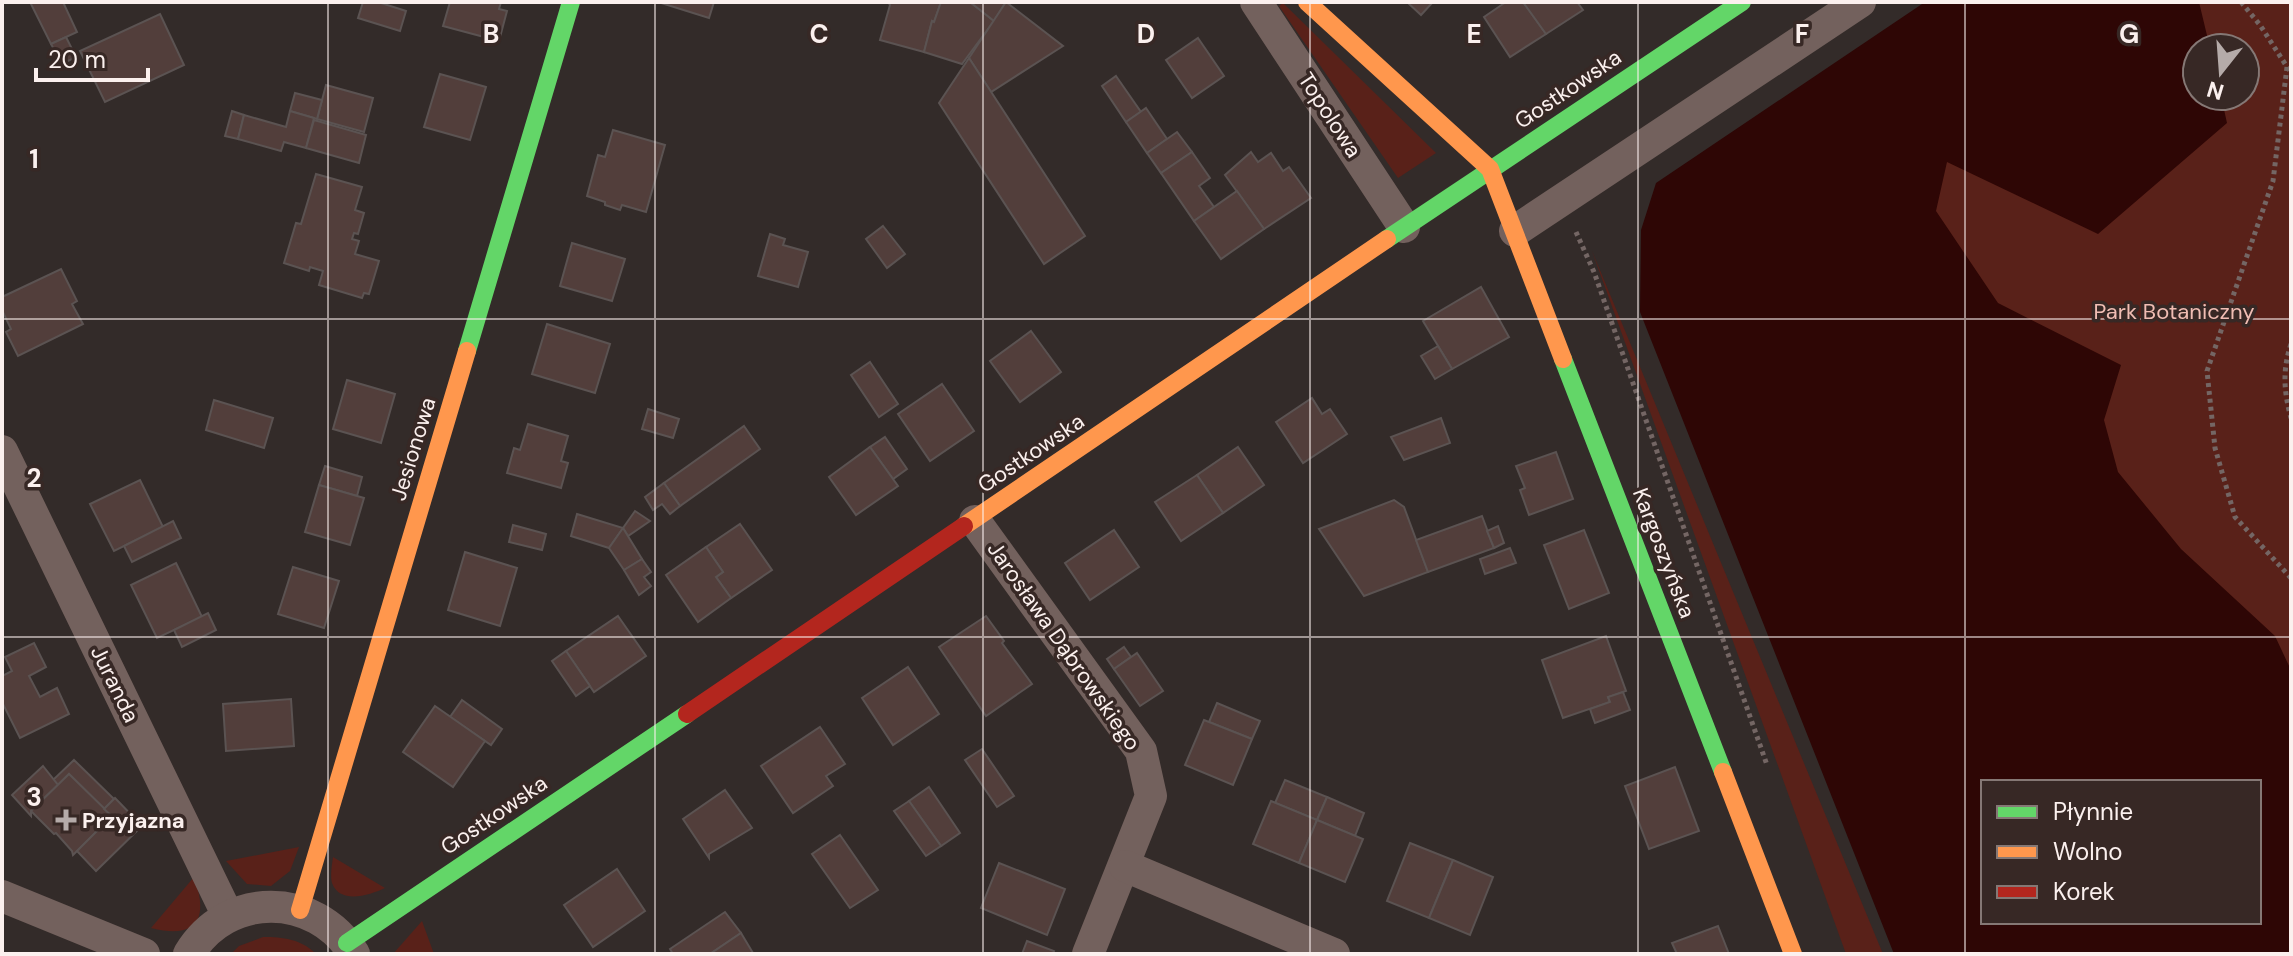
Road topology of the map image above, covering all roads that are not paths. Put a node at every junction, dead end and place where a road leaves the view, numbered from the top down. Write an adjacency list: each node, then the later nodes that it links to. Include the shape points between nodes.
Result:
1 (571, 2): 13 (street, Jesionowa)
2 (1256, 2): 7 (street, Topolowa)
3 (1307, 2): 6 (street)
4 (1742, 2): 6 (street, Gostkowska)
5 (1860, 2): 8 (street)
6 (1490, 169): 7 (street, Gostkowska); 8 (street, Kargoszyńska)
7 (1404, 227): 10 (street, Gostkowska)
8 (1515, 231): 20 (street, Kargoszyńska)
9 (2, 451): 14 (street, Juranda)
10 (975, 521): 11 (street, Jarosława Dąbrowskiego, via 1141,751 1151,796); 15 (street, Gostkowska)
11 (1125, 866): 18 (street, Jarosława Dąbrowskiego); 19 (street)
12 (2, 896): 16 (street)
13 (300, 910): 14 (street, via 263,906); 15 (street, via 333,928)
14 (228, 916): 17 (street, via 199,938)
15 (350, 948)
16 (144, 954)
17 (189, 954)
18 (1088, 954)
19 (1334, 954)
20 (1793, 954)

